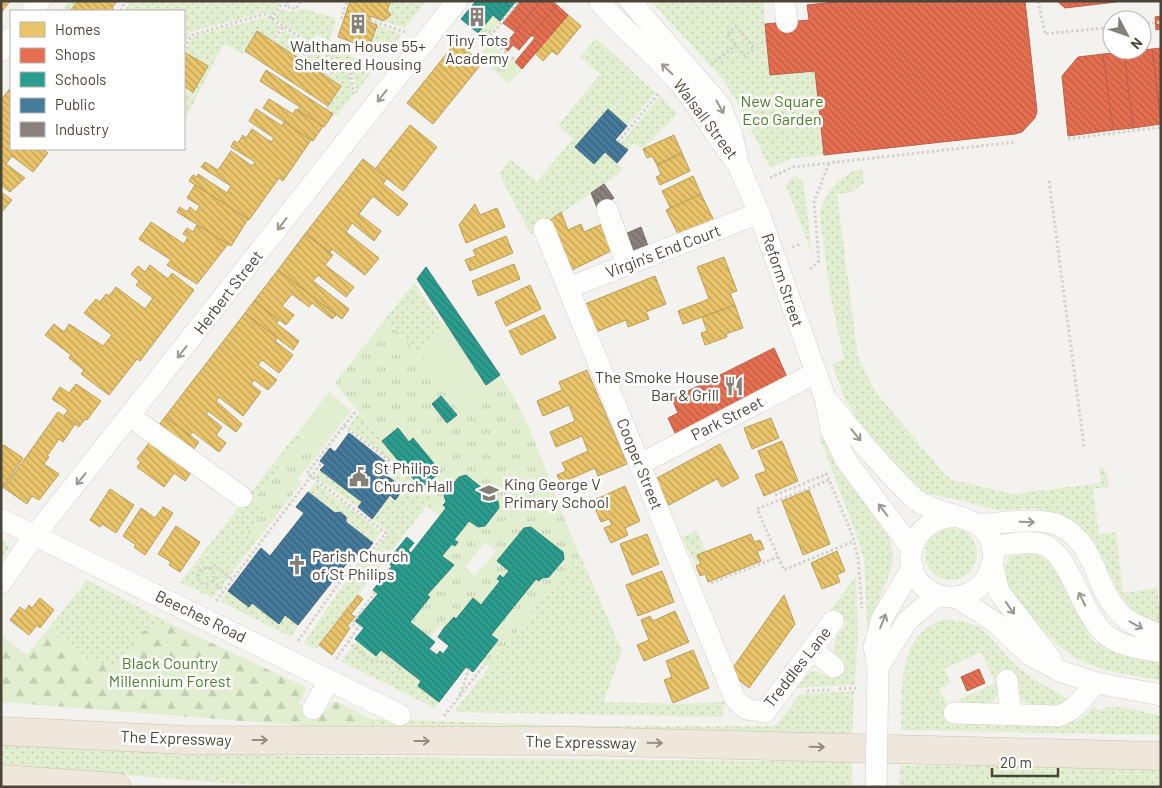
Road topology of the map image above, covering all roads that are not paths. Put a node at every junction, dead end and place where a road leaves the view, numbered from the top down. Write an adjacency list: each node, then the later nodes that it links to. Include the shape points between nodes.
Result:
1 (599, 1): 8 (street, Walsall Street, one-way to 1, via 674,76)
2 (630, 1): 8 (street, Walsall Street, one-way to 8, via 720,105 732,134)
3 (784, 1): 5 (street)
4 (451, 9): 16 (street, Herbert Street, one-way to 16)
5 (787, 22)
6 (10, 39): 7 (street)
7 (1, 51)
8 (738, 164): 10 (street, Reform Street)
9 (608, 210): 12 (street)
10 (759, 213): 12 (street, Virgin's End Court); 14 (street, Reform Street)
11 (544, 229): 13 (street, Cooper Street)
12 (627, 265): 13 (street, Virgin's End Court)
13 (568, 288): 17 (street, Cooper Street)
14 (815, 373): 15 (street, Reform Street); 17 (street, Park Street)
15 (825, 398): 19 (street, Reform Street, one-way to 19, via 873,457 917,501); 24 (street, Reform Street, one-way to 15, via 845,460 831,430)
16 (131, 417): 18 (street); 22 (street, Herbert Street, one-way to 22)
17 (640, 464): 38 (street, Cooper Street)
18 (242, 497)
19 (957, 516): 21 (street, Reform Street); 24 (street, via 944,516 923,527 916,537)
20 (1, 519): 22 (street, Beeches Road)
21 (978, 525): 23 (street, via 985,532); 28 (street, one-way to 28, via 1024,521 1057,524 1088,550 1107,597 1118,612 1135,626)
22 (35, 535): 25 (street, Herbert Street); 33 (street, Beeches Road)
23 (992, 555): 26 (street, via 987,578 978,589); 30 (street, one-way to 23, via 1130,646 1110,637 1095,623 1056,554 1043,544 1024,543); 34 (street, one-way to 34, via 999,592)
24 (912, 558): 26 (street, Reform Street, via 922,585); 32 (street, one-way to 24, via 874,647 882,618)
25 (1, 583)
26 (947, 596): 32 (street, via 907,621); 34 (street, Reform Street, via 996,622 1030,655)
27 (833, 621): 29 (street, Treddles Lane)
28 (1161, 635)
29 (812, 650): 31 (street); 38 (street, Treddles Lane, via 765,712 746,709)
30 (1161, 652)
31 (834, 667)
32 (878, 668): 49 (street, bridge)
33 (331, 671): 39 (street); 42 (street, Beeches Road)
34 (1060, 671): 36 (street, Reform Street)
35 (1007, 680): 41 (street)
36 (1096, 683): 37 (street, Reform Street); 41 (street, via 1073,711 1058,716)
37 (1161, 695)
38 (735, 699)
39 (313, 709)
40 (954, 713): 41 (street)
41 (1011, 714)
42 (400, 715)
43 (1, 718): 45 (highway)
44 (1, 731): 45 (highway, The Expressway)
45 (186, 740): 46 (highway, The Expressway, one-way to 46, via 574,741)
46 (1161, 756)
47 (1, 779): 48 (highway)
48 (117, 787)
49 (876, 787)

